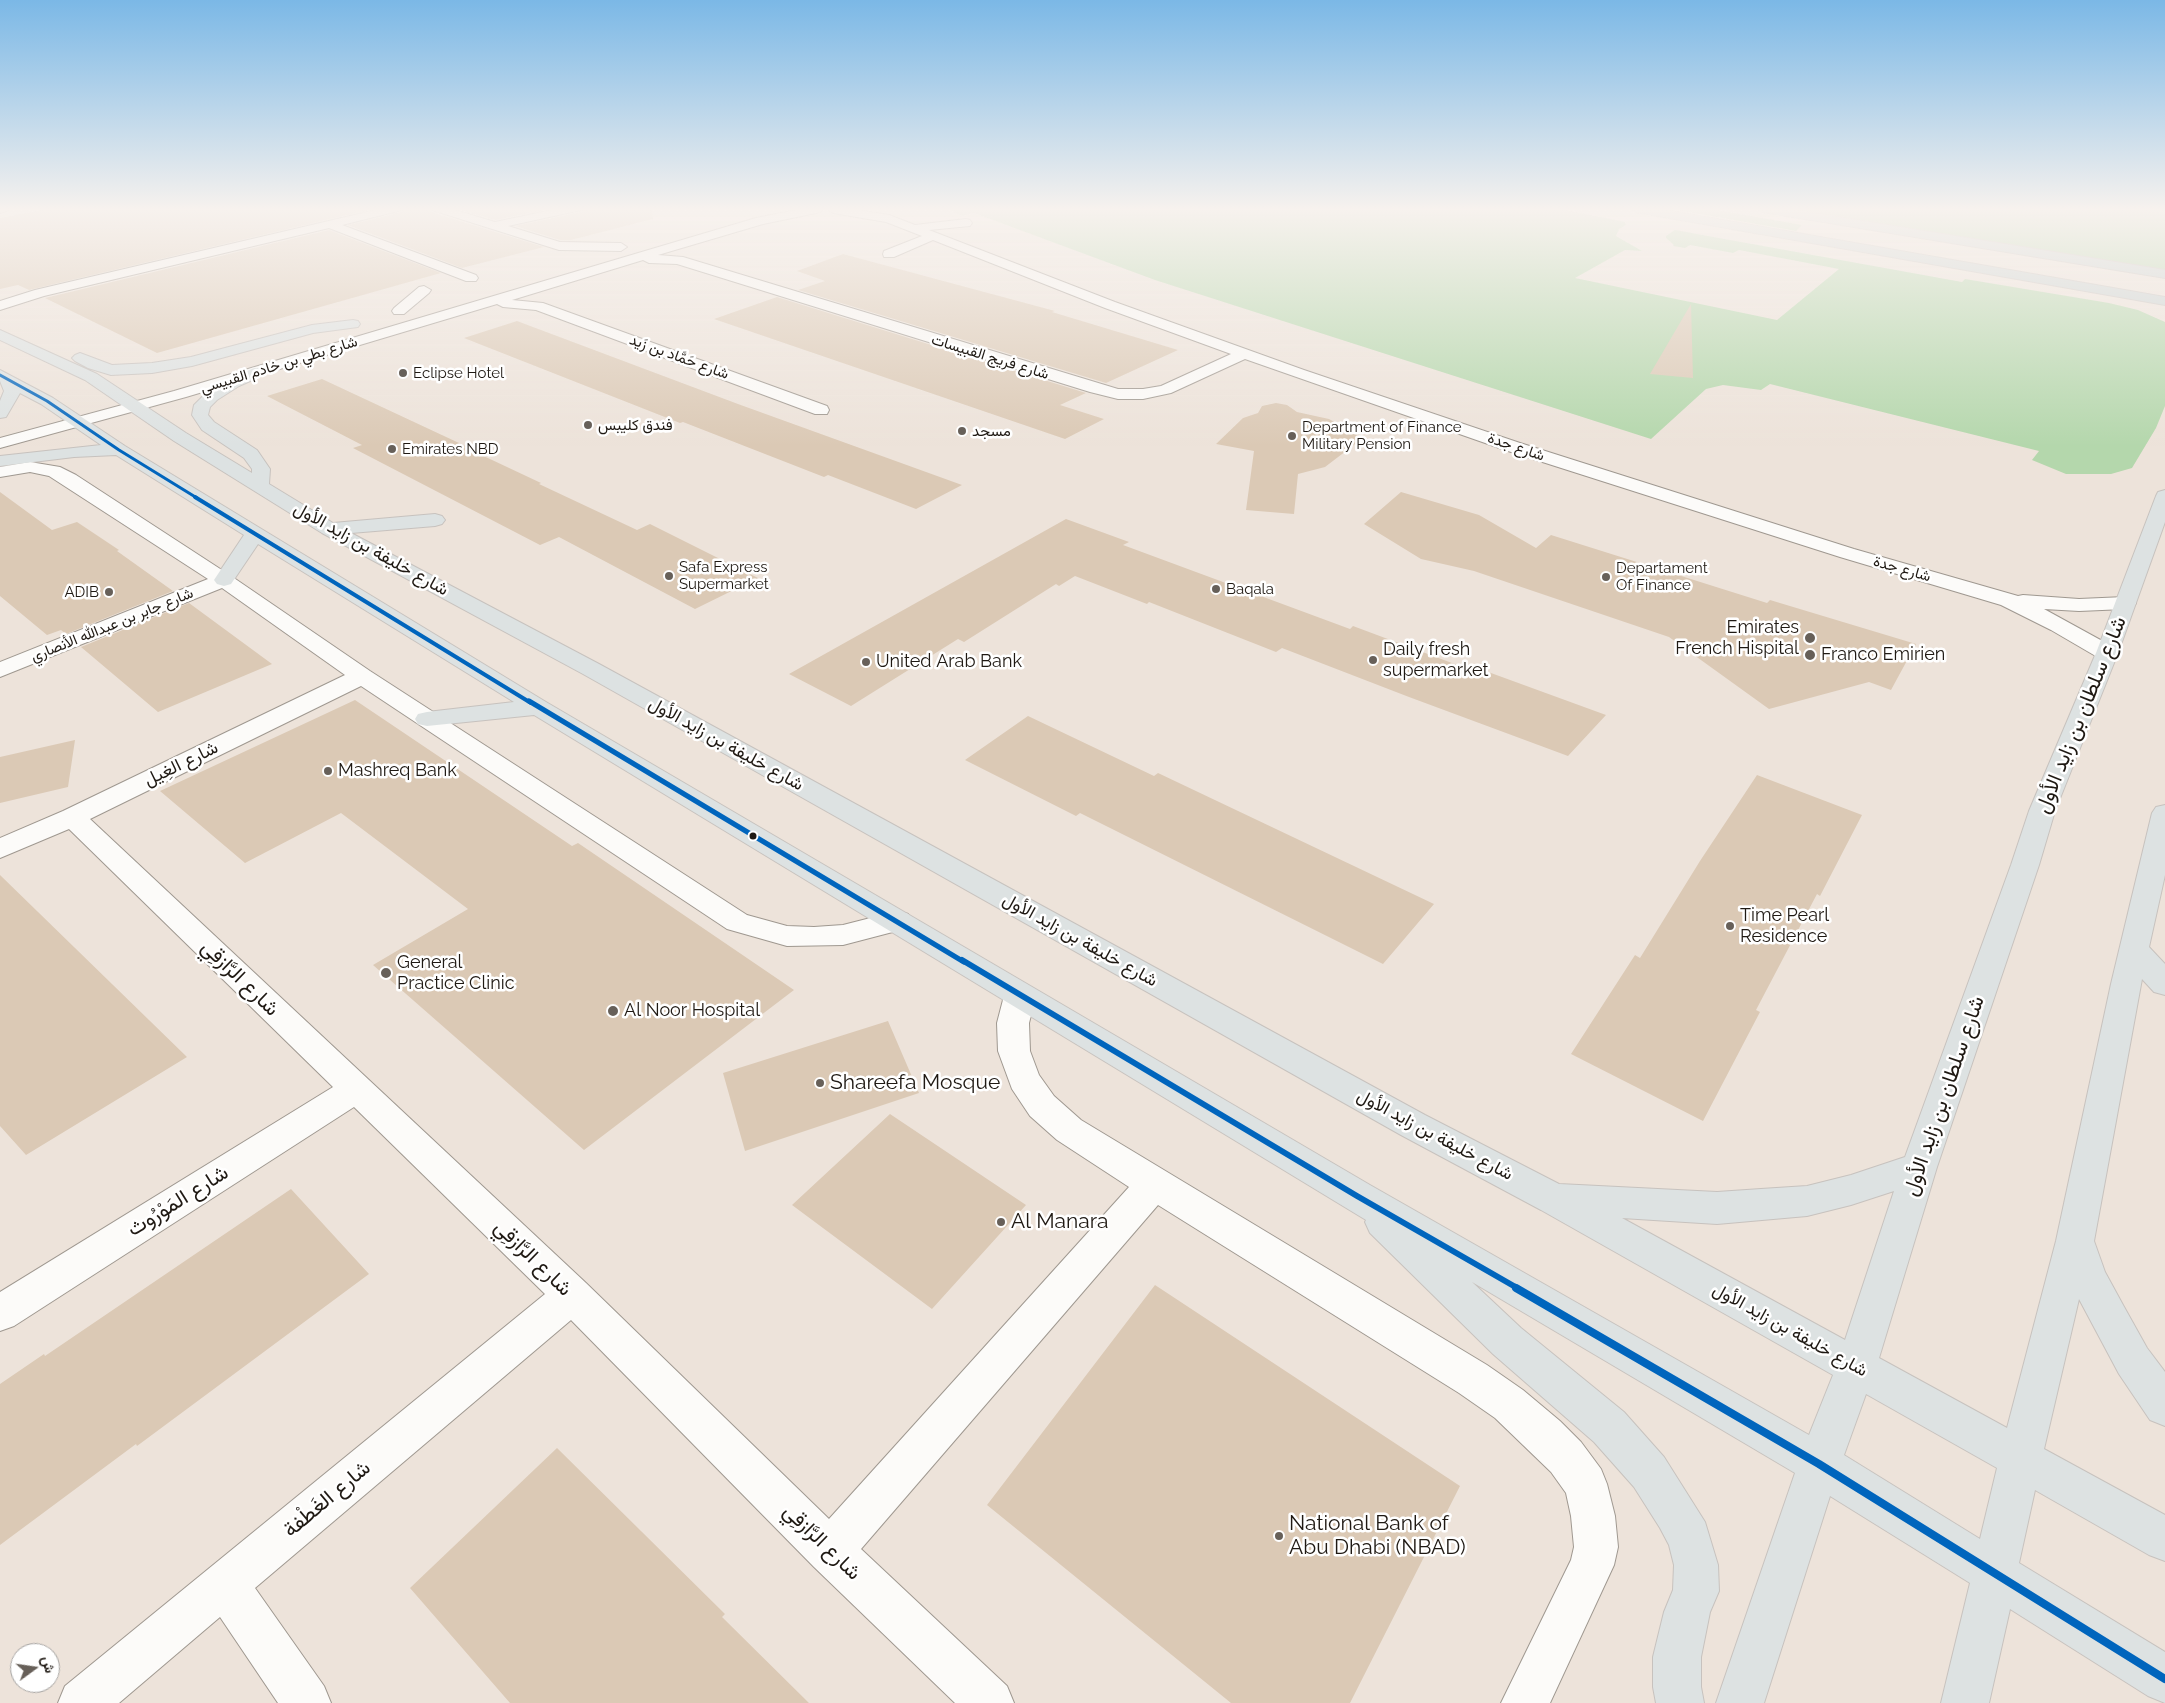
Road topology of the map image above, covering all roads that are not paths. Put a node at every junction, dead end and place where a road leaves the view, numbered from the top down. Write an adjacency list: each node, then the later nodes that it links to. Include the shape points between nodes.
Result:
1 (63, 287): 15 (street)
2 (468, 287): 10 (street)
3 (783, 287): 23 (street, شارع فريج القبيسات, via 1112,393 1143,394 1165,390)
4 (1065, 287): 23 (street, شارع جدة)
5 (2076, 287): 17 (highway)
6 (2086, 287): 13 (highway)
7 (2127, 287): 11 (highway)
8 (534, 288): 14 (street, شارع بطي بن خادم القبيسي); 16 (street, via 532,297)
9 (424, 290): 12 (street, via 394,312)
10 (462, 292)
11 (2165, 294)
12 (434, 300)
13 (2165, 302)
14 (484, 304): 16 (street, شارع حَمَّاد بن زَيد); 24 (street, شارع بطي بن خادم القبيسي)
15 (0, 306)
16 (538, 306): 28 (street, شارع حَمَّاد بن زَيد)
17 (2153, 313)
18 (0, 319): 20 (street)
19 (358, 323): 22 (main road, via 312,329 192,361 123,370 101,368 59,350); 26 (street, شارع بطي بن خادم القبيسي)
20 (0, 325)
21 (0, 334): 22 (main road, شارع خليفة بن زايد الأول)
22 (25, 345): 27 (main road, شارع خليفة بن زايد الأول, via 78,370)
23 (1243, 354): 41 (street, شارع جدة, via 1514,447 1847,553)
24 (260, 371): 27 (street, شارع بطي بن خادم القبيسي); 35 (main road, via 211,397 202,406 200,415 208,426 251,454 261,469)
25 (3, 377): 29 (main road); 30 (main road, via 12,391)
26 (160, 382)
27 (120, 397): 29 (street, شارع بطي بن خادم القبيسي); 35 (main road, شارع خليفة بن زايد الأول)
28 (820, 410)
29 (64, 413): 31 (street, شارع بطي بن خادم القبيسي); 32 (main road)
30 (3, 421)
31 (0, 443)
32 (119, 450): 33 (main road); 39 (main road)
33 (0, 461)
34 (0, 472): 40 (street, via 30,467 54,471)
35 (260, 486): 38 (main road, شارع خليفة بن زايد الأول)
36 (2165, 496): 42 (main road, شارع سلطان بن زايد الأول)
37 (435, 520): 38 (main road)
38 (329, 529): 59 (main road, شارع خليفة بن زايد الأول, via 591,669 1405,1120)
39 (255, 533): 40 (main road); 46 (main road)
40 (224, 580): 44 (street, شارع جابر بن عبدالله الأنصاري); 45 (street)
41 (2009, 600): 42 (street, شارع جدة, via 2080,605); 43 (street, شارع جدة)
42 (2125, 603): 43 (main road, شارع سلطان بن زايد الأول)
43 (2107, 653): 56 (main road, شارع سلطان بن زايد الأول, via 2042,811)
44 (0, 670)
45 (362, 676): 47 (street); 49 (street, شارع الغِيل)
46 (538, 707): 47 (main road); 51 (main road)
47 (427, 719): 51 (street, via 738,922 787,936 814,937 843,935)
48 (2165, 813): 52 (main road)
49 (72, 817): 50 (street, شارع الغِيل); 55 (street, شارع الرَّازقِي)
50 (0, 849)
51 (898, 921): 54 (main road)
52 (2134, 950): 53 (main road); 60 (main road)
53 (2165, 984)
54 (1020, 996): 57 (street, via 1013,1023 1014,1051 1024,1080 1042,1106 1069,1130); 58 (main road)
55 (356, 1089): 61 (street, شارع الرَّازقِي); 62 (street, شارع المَوْرُوث)
56 (1919, 1167): 59 (main road, via 1851,1190 1761,1205 1717,1208); 63 (main road, شارع سلطان بن زايد الأول)
57 (1154, 1184): 68 (street); 75 (street, via 1473,1379 1546,1436 1586,1484 1596,1547 1592,1565)
58 (1357, 1196): 66 (main road); 76 (main road, via 1507,1340 1609,1427 1649,1472 1689,1538 1696,1565 1696,1591 1687,1612 1677,1657)
59 (1554, 1199): 63 (main road, شارع خليفة بن زايد الأول)
60 (2074, 1241): 64 (main road, via 2088,1278 2109,1318 2133,1361); 65 (main road)
61 (572, 1295): 68 (street, شارع الرَّازقِي); 70 (street, شارع الغَطْفة)
62 (0, 1313)
63 (1856, 1367): 65 (main road, شارع خليفة بن زايد الأول); 66 (main road, شارع سلطان بن زايد الأول)
64 (2165, 1406)
65 (2021, 1458): 67 (main road, شارع خليفة بن زايد الأول); 69 (main road)
66 (1819, 1464): 69 (main road); 77 (main road, شارع سلطان بن زايد الأول)
67 (2165, 1539)
68 (830, 1551): 74 (street, شارع الرَّازقِي)
69 (1994, 1574): 71 (main road); 78 (main road)
70 (225, 1584): 72 (street, شارع الغَطْفة); 73 (street)
71 (2165, 1679)
72 (82, 1703)
73 (307, 1703)
74 (990, 1703)
75 (1525, 1703)
76 (1680, 1703)
77 (1740, 1703)
78 (1965, 1703)

